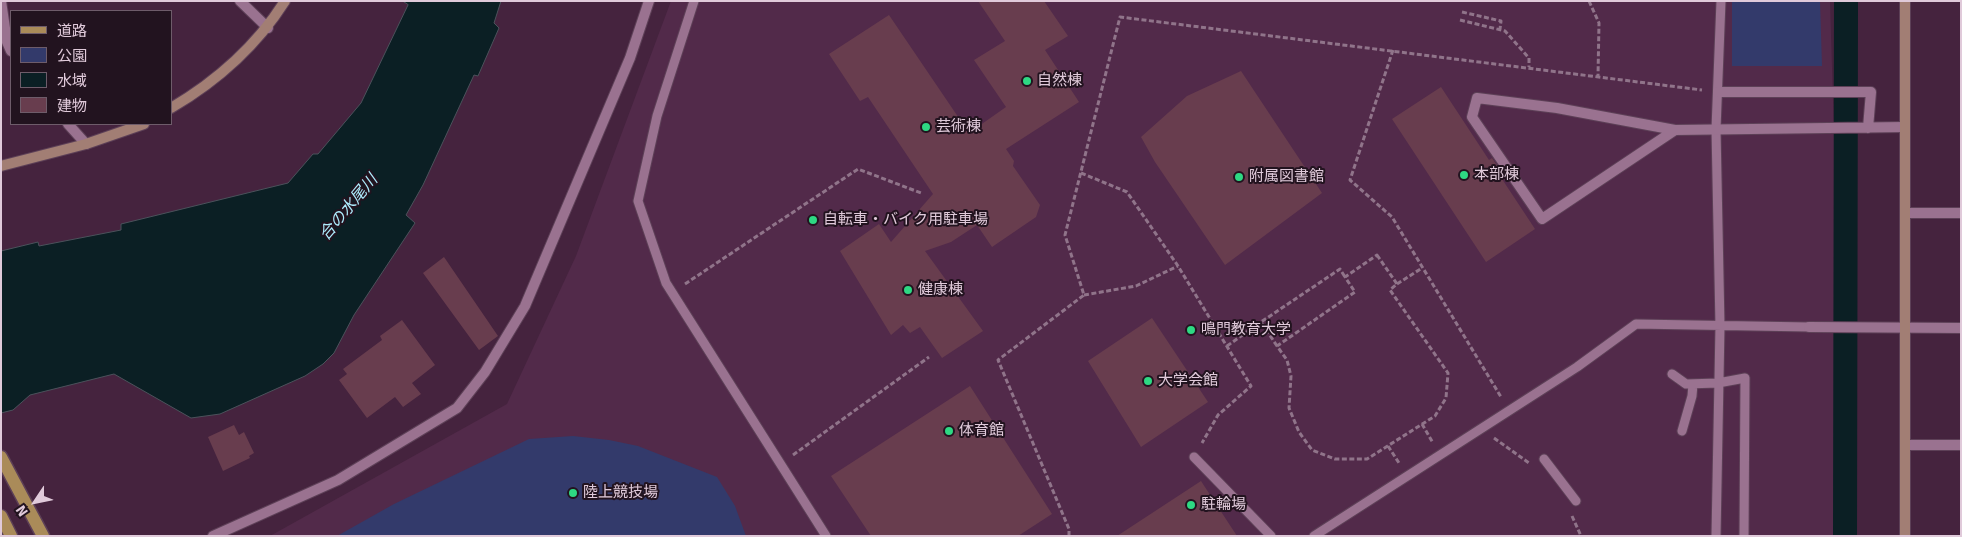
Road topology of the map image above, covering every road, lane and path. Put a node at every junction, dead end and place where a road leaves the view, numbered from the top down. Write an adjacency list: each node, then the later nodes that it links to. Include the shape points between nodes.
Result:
1 (1, 1): 13 (street)
2 (240, 1): 11 (street)
3 (285, 1): 11 (street)
4 (649, 1): 60 (street, via 630,58 525,306 486,372 457,408 338,480)
5 (694, 1): 35 (lane, via 657,116 638,201)
6 (1589, 1): 16 (path, via 1599,23)
7 (1721, 1): 17 (lane)
8 (1905, 1): 21 (street)
9 (1462, 12): 12 (path, via 1502,21)
10 (1460, 20): 12 (path)
11 (268, 28): 18 (street, via 233,63)
12 (1500, 30): 15 (path, via 1505,31 1529,58)
13 (10, 48)
14 (1393, 50): 15 (path); 27 (path, via 1120,17); 32 (path, via 1350,180 1392,217)
15 (1529, 67): 16 (path)
16 (1598, 76): 17 (path)
17 (1718, 92): 22 (street, via 1870,92); 23 (lane)
18 (172, 107)
19 (69, 125): 25 (street)
20 (141, 125): 25 (street)
21 (1905, 126): 22 (street); 30 (street)
22 (1866, 128): 23 (street)
23 (1716, 129): 24 (street); 38 (lane)
24 (1675, 130): 24 (street, via 1542,219 1472,117 1477,98 1556,108)
25 (86, 144): 26 (street)
26 (1, 166)
27 (1081, 173): 31 (path, via 1126,192); 36 (path, via 1065,234)
28 (921, 193): 35 (path, via 858,169)
29 (1961, 212): 30 (street)
30 (1905, 213): 40 (street)
31 (1178, 266): 36 (path, via 1136,286); 42 (path)
32 (1422, 268): 34 (path); 48 (path)
33 (1345, 277): 34 (path, via 1377,255); 37 (path, via 1340,269); 43 (path, via 1356,292)
34 (1397, 284): 43 (path, via 1390,290 1448,373 1446,398 1435,416 1367,459 1335,459 1312,450 1299,432 1289,408 1291,376 1287,360)
35 (672, 293): 55 (lane)
36 (1084, 295): 62 (path, via 998,360 1069,528)
37 (1261, 322): 42 (path); 43 (path)
38 (1720, 326): 39 (lane); 46 (lane); 48 (lane, via 1636,324)
39 (1809, 327): 40 (street)
40 (1904, 328): 41 (street); 50 (street)
41 (1961, 328)
42 (1227, 346): 53 (path, via 1251,386 1218,415)
43 (1278, 346)
44 (929, 357): 55 (path)
45 (1672, 374): 47 (lane, via 1686,384)
46 (1718, 383): 47 (lane); 65 (lane); 66 (lane, via 1745,378)
47 (1693, 384): 49 (lane)
48 (1509, 411): 64 (lane)
49 (1682, 431)
50 (1905, 445): 51 (street); 67 (street)
51 (1961, 445)
52 (1, 457): 59 (main road)
53 (1194, 457): 63 (lane)
54 (1544, 459): 56 (lane)
55 (780, 464): 61 (lane)
56 (1576, 501)
57 (1, 516): 58 (main road)
58 (11, 536)
59 (43, 536)
60 (213, 536)
61 (826, 536)
62 (1069, 536)
63 (1271, 536)
64 (1314, 536)
65 (1716, 536)
66 (1744, 536)
67 (1905, 536)

